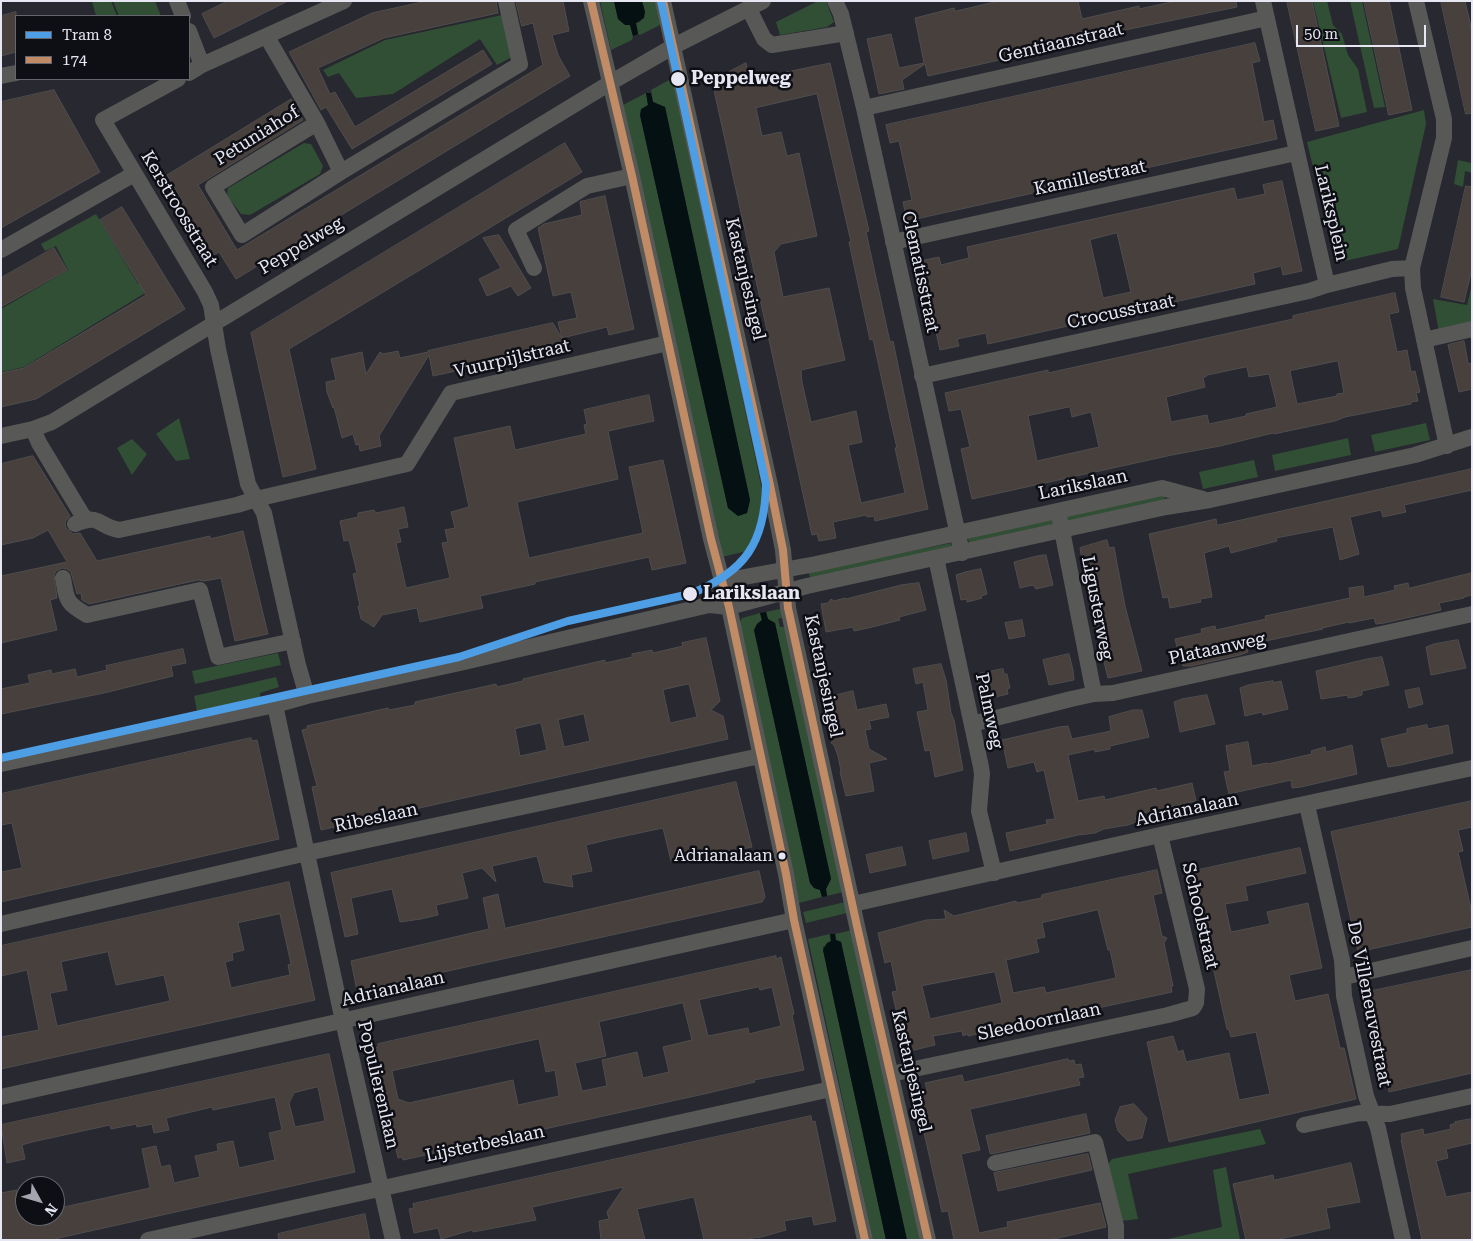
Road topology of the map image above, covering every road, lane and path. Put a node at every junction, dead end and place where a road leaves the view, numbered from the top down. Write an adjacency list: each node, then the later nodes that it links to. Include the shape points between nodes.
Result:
1 (177, 1): 10 (street)
2 (344, 1): 14 (street)
3 (506, 1): 24 (street, Petuniahof, via 520,64)
4 (591, 1): 20 (street)
5 (663, 1): 15 (street, Kastanjesingel)
6 (835, 1): 12 (street, Clematisstraat)
7 (1263, 1): 11 (street, Lariksplein)
8 (1416, 1): 30 (street, via 1445,128)
9 (756, 5): 12 (street, Peppelweg, via 764,39 772,45); 15 (street, Peppelweg)
10 (183, 15)
11 (1267, 18): 21 (street, Gentiaanstraat); 23 (street, Lariksplein)
12 (846, 33): 21 (street, Clematisstraat)
13 (190, 36): 16 (street)
14 (267, 37): 16 (street); 22 (street, Petuniahof)
15 (674, 46): 20 (street, Peppelweg); 48 (street, Kastanjesingel)
16 (196, 69)
17 (15, 73): 18 (street)
18 (1, 76)
19 (176, 80): 25 (street, Kerstroosstraat, via 103,120)
20 (610, 83): 26 (street); 32 (street, Peppelweg)
21 (864, 108): 27 (street, Clematisstraat)
22 (317, 122): 24 (street, Petuniahof); 24 (street, Petuniahof, via 213,187 242,235)
23 (1296, 154): 27 (street, Kamillestraat); 31 (street, Lariksplein)
24 (341, 172)
25 (134, 174): 28 (street); 32 (street, Kerstroosstraat, via 205,292)
26 (632, 176): 29 (street, via 586,186 516,230); 35 (street)
27 (893, 242): 36 (street, Clematisstraat)
28 (1, 250)
29 (534, 268)
30 (1412, 268): 31 (street, Lariksplein, via 1392,269); 34 (street)
31 (1327, 285): 36 (street, Crocusstraat)
32 (214, 322): 37 (street, Peppelweg, via 52,422); 41 (street, Kerstroosstraat, via 248,484)
33 (1472, 329): 34 (street)
34 (1424, 340): 40 (street)
35 (668, 343): 41 (street, Vuurpijlstraat, via 451,392 407,464); 51 (street)
36 (922, 376): 45 (street, Clematisstraat)
37 (33, 429): 38 (street, Peppelweg); 41 (street, Vuurpijlstraat, via 83,516 81,521 94,519 119,530)
38 (1, 436)
39 (1472, 438): 40 (street, Larikslaan)
40 (1447, 446): 42 (street, Larikslaan)
41 (256, 499): 53 (street, Kerstroosstraat, via 264,513)
42 (1210, 500): 43 (street, Larikslaan, via 1162,488); 44 (street, Larikslaan)
43 (1059, 511): 44 (street, Ligusterweg); 45 (street, Larikslaan)
44 (1061, 531): 46 (street, Larikslaan); 54 (street, Ligusterweg)
45 (957, 533): 46 (street, Clematisstraat); 48 (street, Larikslaan)
46 (962, 553): 47 (street, Larikslaan)
47 (936, 558): 50 (street, Larikslaan); 57 (street, Palmweg)
48 (786, 569): 50 (street, Kastanjesingel); 51 (street, Larikslaan, via 739,578)
49 (63, 578): 53 (street, via 66,597 72,606 87,615 200,590 218,657)
50 (787, 592): 51 (street, Larikslaan); 65 (street, Kastanjesingel)
51 (727, 599): 55 (street, Larikslaan); 58 (street)
52 (1472, 614): 54 (street, Plataanweg, via 1113,693)
53 (293, 641): 55 (street, Kerstroosstraat)
54 (1094, 694): 57 (street, Plataanweg)
55 (306, 696): 56 (street, Larikslaan)
56 (275, 705): 59 (street, Larikslaan); 63 (street, Populierenlaan)
57 (972, 724): 64 (street, Palmweg, via 982,774 979,811)
58 (760, 756): 63 (street, Ribeslaan); 66 (street)
59 (1, 764)
60 (1472, 768): 61 (street, Adrianalaan)
61 (1307, 805): 62 (street, Adrianalaan); 69 (street, De Villeneuvestraat)
62 (1160, 835): 64 (street, Adrianalaan); 70 (street, Schoolstraat, via 1197,990)
63 (307, 853): 67 (street, Ribeslaan); 71 (street, Populierenlaan)
64 (994, 873): 65 (street, Adrianalaan)
65 (853, 904): 72 (street, Kastanjesingel)
66 (794, 920): 71 (street, Adrianalaan); 73 (street)
67 (1, 924)
68 (1472, 948): 69 (street)
69 (1344, 977): 76 (street, De Villeneuvestraat, via 1344,996 1366,1096)
70 (1194, 1006): 72 (street, Sleedoornlaan, via 1187,1011)
71 (343, 1021): 74 (street, Adrianalaan); 79 (street, Populierenlaan)
72 (891, 1074): 83 (street, Kastanjesingel)
73 (831, 1089): 79 (street, Lijsterbeslaan); 80 (street)
74 (1, 1096)
75 (1472, 1096): 76 (street, via 1390,1114)
76 (1373, 1114): 77 (street, via 1360,1113); 85 (street, De Villeneuvestraat)
77 (1304, 1125)
78 (995, 1162): 84 (street, via 1095,1142 1116,1226)
79 (381, 1188): 81 (street, Lijsterbeslaan); 82 (street, Populierenlaan)
80 (860, 1239)
81 (148, 1240)
82 (393, 1240)
83 (928, 1240)
84 (1116, 1240)
85 (1403, 1240)

